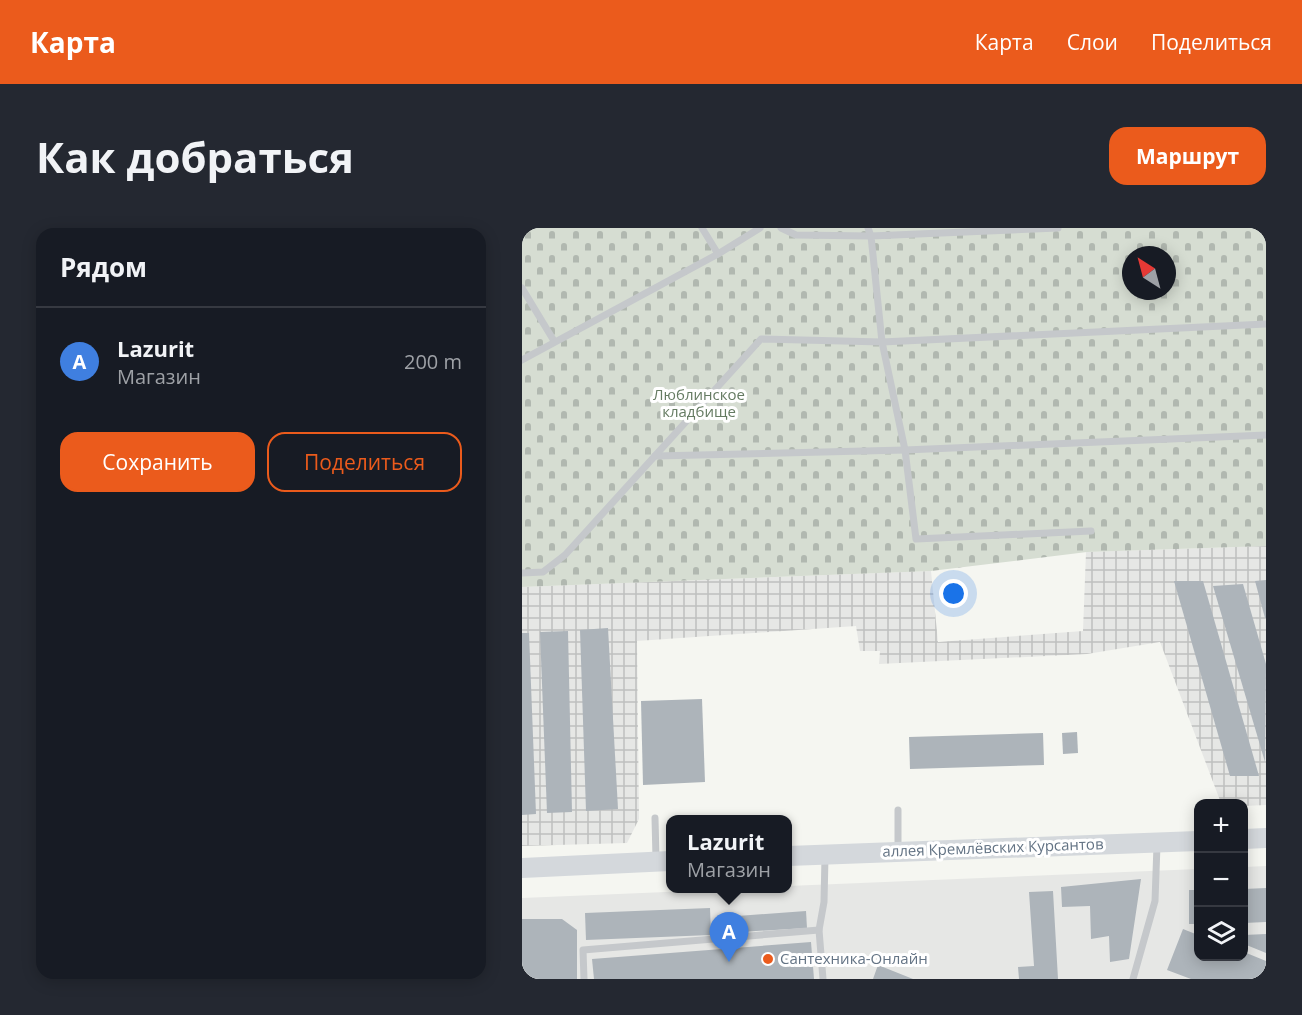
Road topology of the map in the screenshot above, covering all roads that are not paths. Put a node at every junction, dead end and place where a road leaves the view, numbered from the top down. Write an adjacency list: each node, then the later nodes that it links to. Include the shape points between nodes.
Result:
1 (702, 228): 7 (lane)
2 (760, 228): 7 (lane)
3 (782, 228): 6 (lane, via 796,235)
4 (868, 228): 6 (lane)
5 (1058, 228): 6 (lane)
6 (871, 236): 11 (lane)
7 (718, 254): 10 (lane)
8 (522, 288): 10 (lane)
9 (1266, 324): 11 (lane)
10 (554, 341): 12 (lane)
11 (882, 342): 14 (lane); 15 (lane, via 761,339)
12 (522, 360)
13 (1266, 435): 14 (lane)
14 (905, 450): 15 (lane); 16 (lane, via 916,539)
15 (655, 456): 17 (lane, via 565,555 543,572)
16 (1091, 531)
17 (522, 573)
18 (898, 810): 24 (lane)
19 (655, 818): 27 (lane)
20 (1266, 838): 21 (main road)
21 (1248, 839)
22 (1194, 841): 23 (main road, аллея Кремлёвских Курсантов)
23 (1156, 842): 24 (main road, аллея Кремлёвских Курсантов); 32 (lane, via 1155,901)
24 (898, 852): 25 (main road, аллея Кремлёвских Курсантов)
25 (825, 854): 26 (main road, аллея Кремлёвских Курсантов); 29 (lane)
26 (792, 856)
27 (663, 862): 28 (main road)
28 (522, 868)
29 (819, 930): 30 (lane, via 583,950); 31 (lane)
30 (584, 979)
31 (823, 979)
32 (1132, 979)

